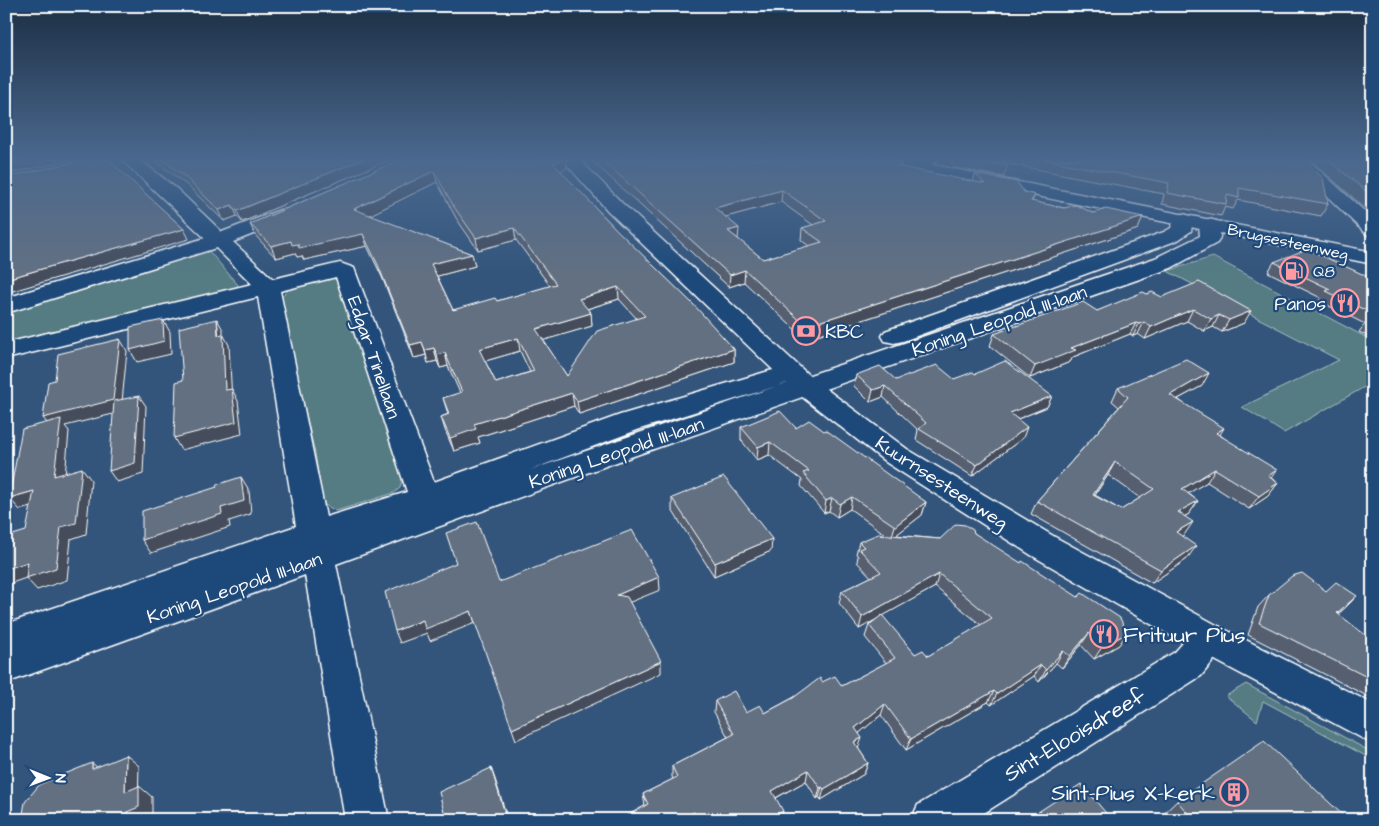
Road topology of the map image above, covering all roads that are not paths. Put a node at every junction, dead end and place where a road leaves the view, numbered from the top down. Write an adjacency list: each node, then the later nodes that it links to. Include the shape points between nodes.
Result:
1 (175, 198): 9 (street)
2 (606, 198): 14 (street, Kuurnsesteenweg)
3 (1082, 198): 6 (street, Brugsesteenweg)
4 (1338, 198): 8 (street)
5 (304, 206): 9 (street)
6 (1183, 220): 7 (street, Brugsesteenweg); 14 (street, Koning Leopold III-laan, via 1181,231 1171,236)
7 (1209, 224): 10 (street, Brugsesteenweg); 14 (street, Koning Leopold III-laan, via 1210,239 1163,263)
8 (1373, 230)
9 (218, 241): 11 (street); 12 (street)
10 (1373, 258)
11 (268, 287): 13 (street); 15 (street, Edgar Tinellaan, via 328,271 346,273); 16 (street)
12 (6, 306)
13 (6, 351)
14 (798, 379): 15 (street, Koning Leopold III-laan); 18 (street, Kuurnsesteenweg, via 905,461 1043,546)
15 (428, 508): 16 (street, Koning Leopold III-laan)
16 (316, 545): 17 (street, Koning Leopold III-laan); 19 (street, Koning Leopold III-laan); 21 (street)
17 (6, 640)
18 (1208, 640): 20 (street, Kuurnsesteenweg); 22 (street, Sint-Elooisdreef, via 1188,664)
19 (6, 666)
20 (1373, 725)
21 (367, 820)
22 (932, 820)

